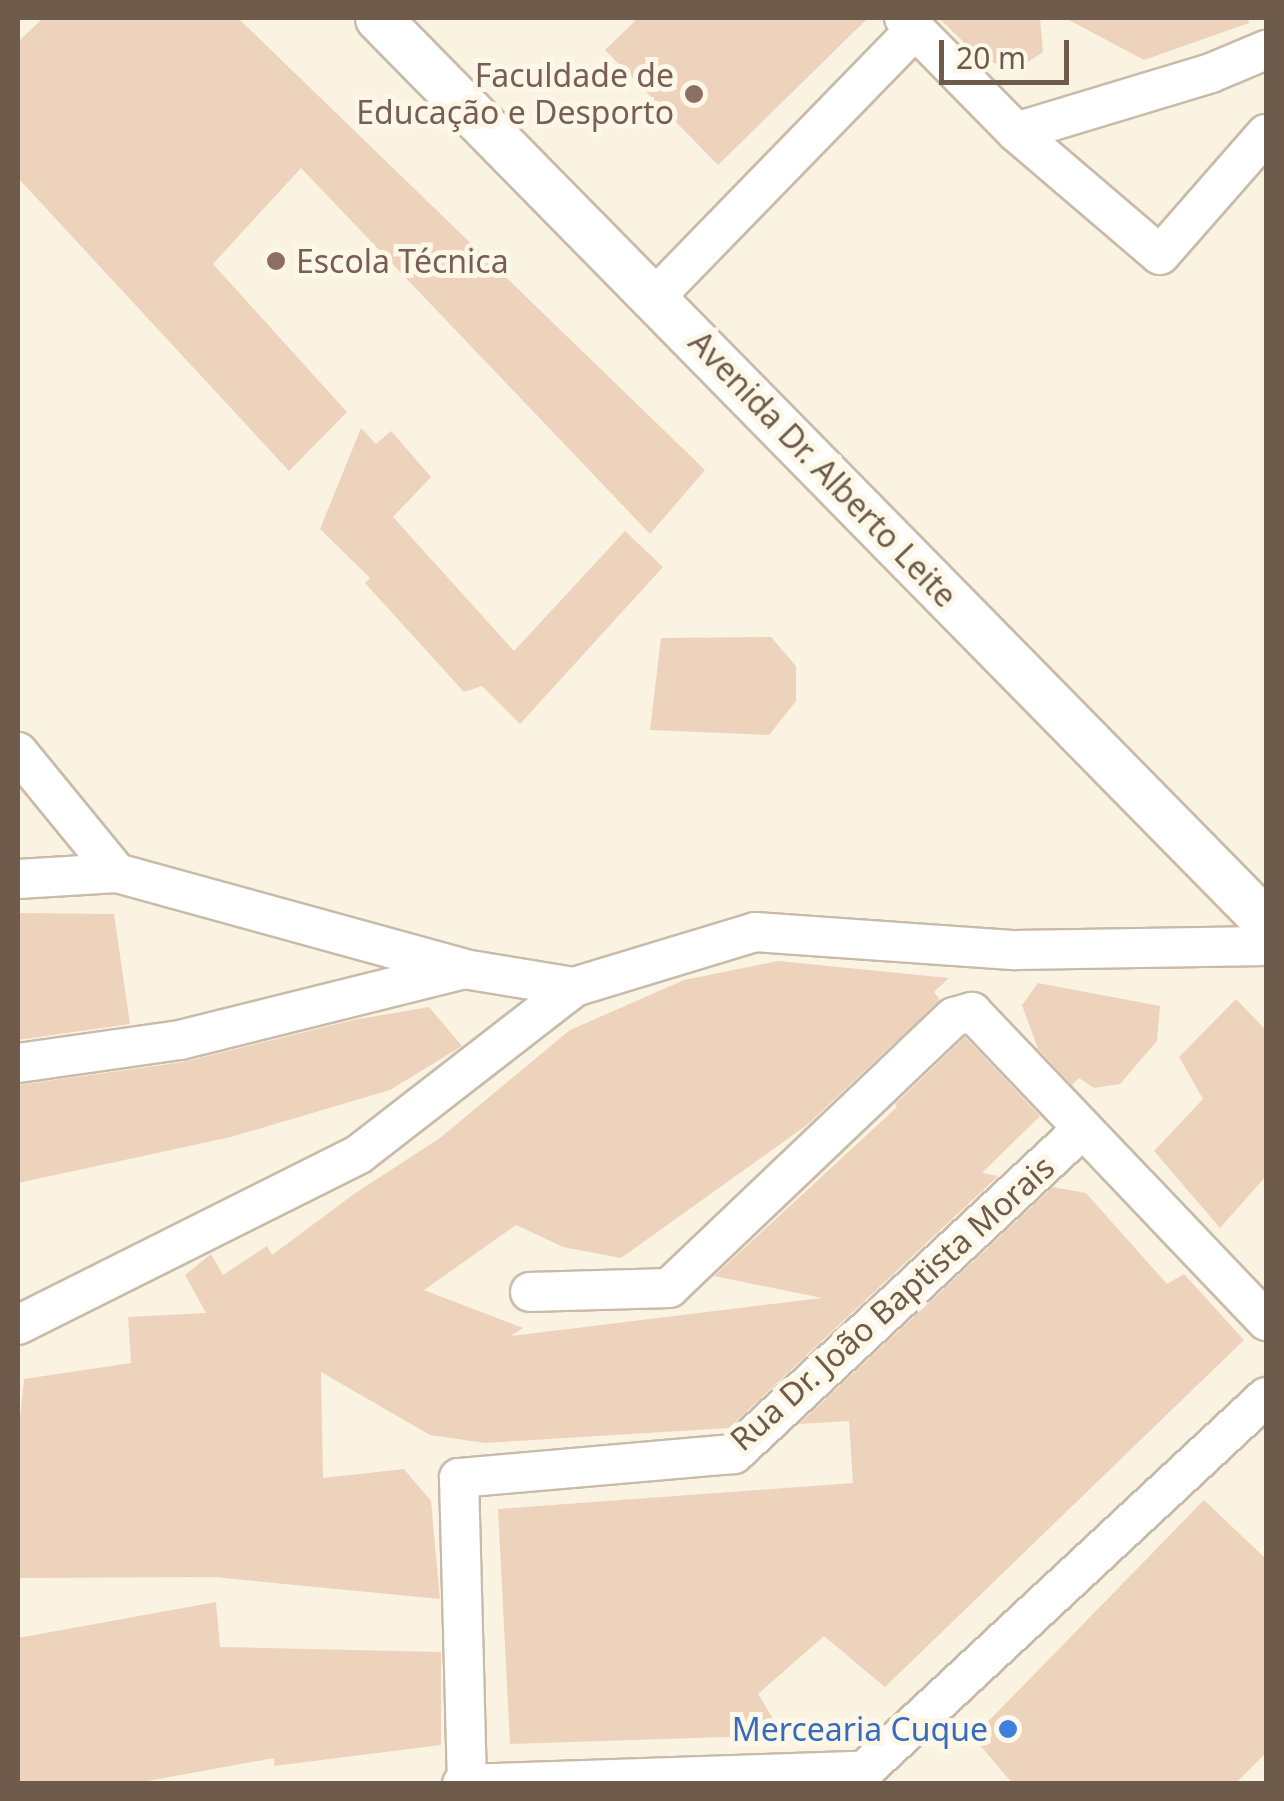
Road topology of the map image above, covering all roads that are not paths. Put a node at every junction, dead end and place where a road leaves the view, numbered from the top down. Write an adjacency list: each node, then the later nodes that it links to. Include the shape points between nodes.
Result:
1 (378, 18): 6 (street, Avenida Dr. Alberto Leite)
2 (910, 24): 4 (street); 6 (street)
3 (1266, 50): 4 (street)
4 (1016, 132): 5 (street, via 1160,254)
5 (1266, 134)
6 (656, 296): 10 (street, Avenida Dr. Alberto Leite)
7 (18, 752): 8 (street)
8 (116, 872): 9 (street); 12 (street)
9 (18, 879)
10 (1266, 922)
11 (1266, 946): 13 (street, via 1015,950 755,932)
12 (464, 969): 13 (street); 14 (street, via 180,1040)
13 (574, 987): 18 (street, via 359,1154)
14 (18, 1063)
15 (1082, 1129): 16 (street, via 972,1012 954,1017 670,1288); 17 (street); 22 (street, Rua Dr. João Baptista Morais, via 734,1454 460,1478)
16 (530, 1292)
17 (1266, 1321)
18 (18, 1324)
19 (1266, 1396): 20 (street)
20 (869, 1778): 21 (street)
21 (647, 1780): 22 (street)
22 (464, 1783)

